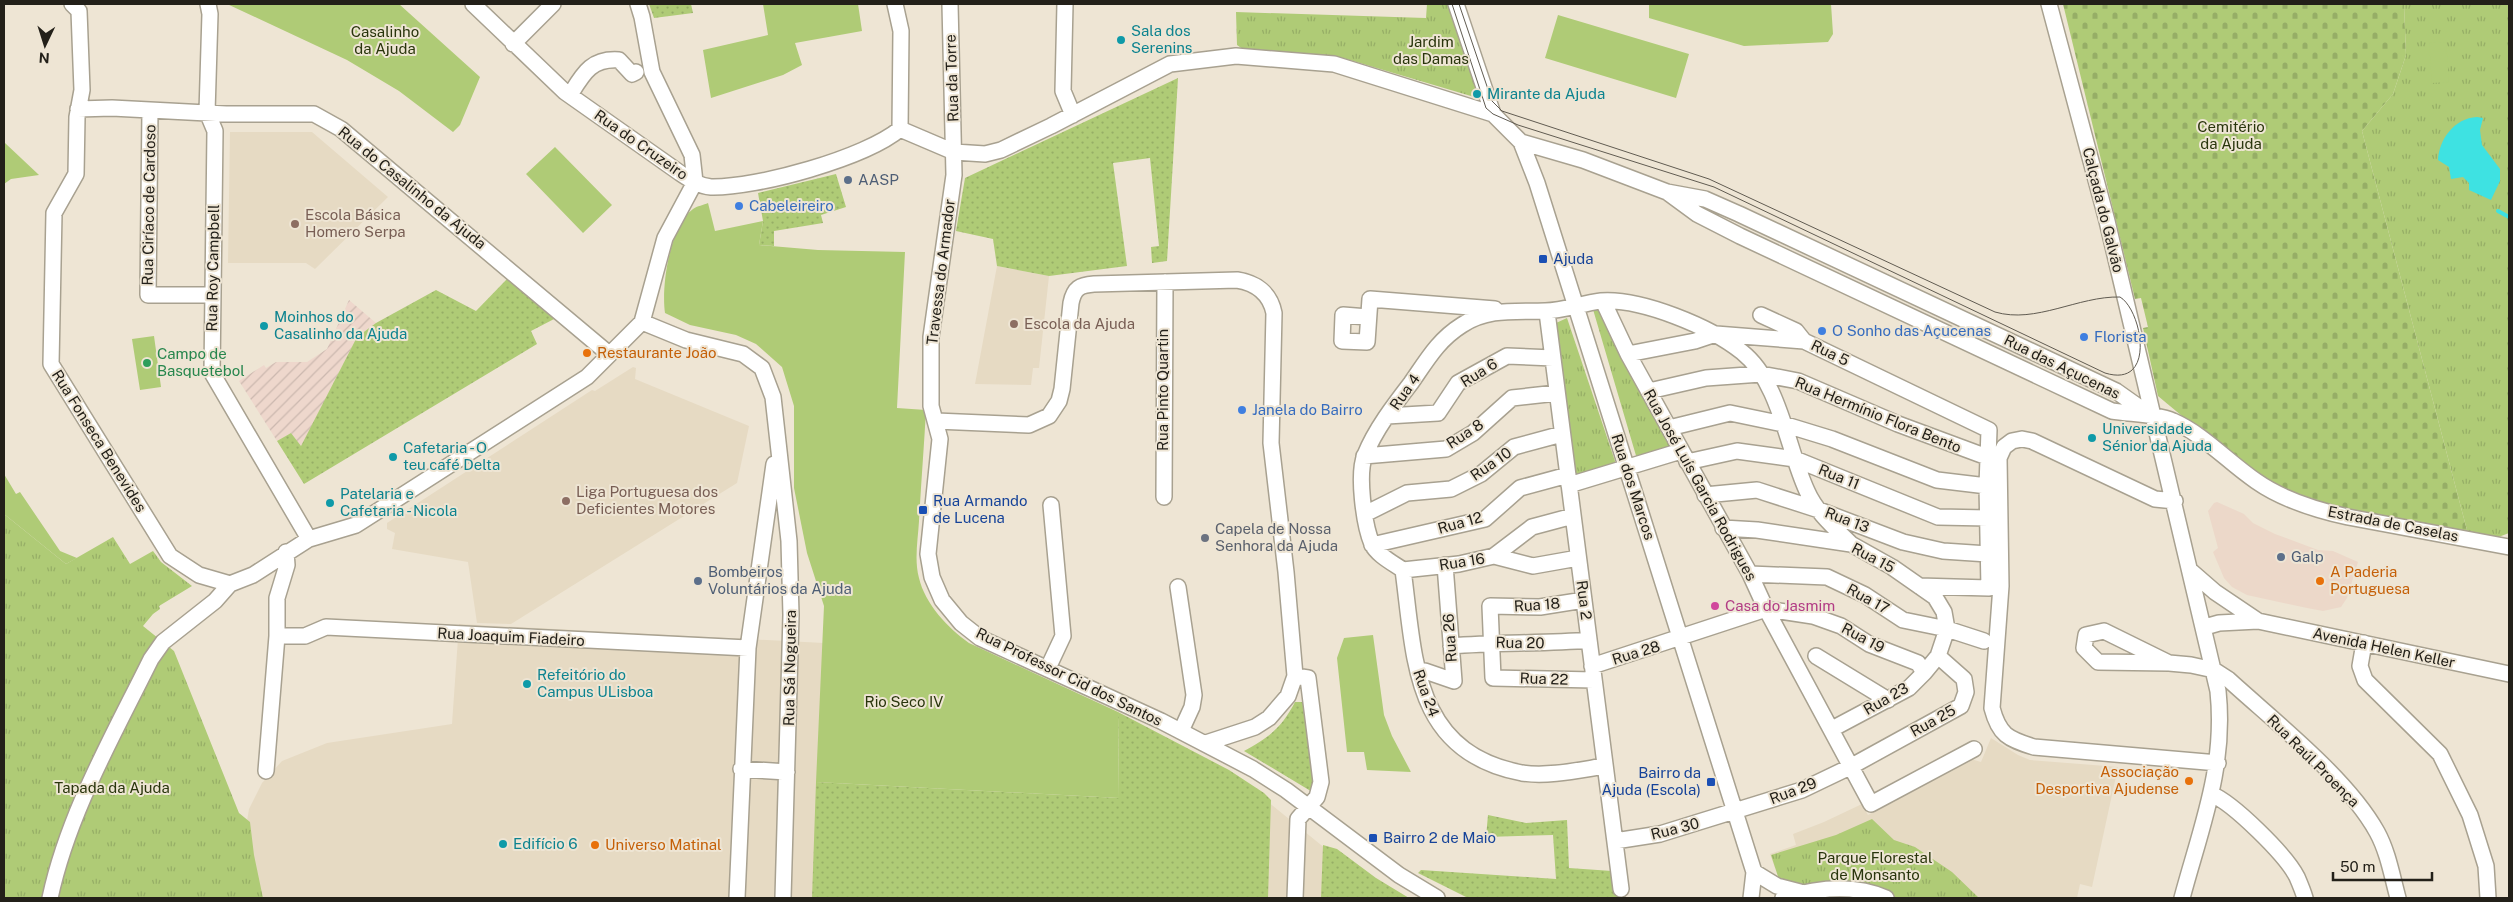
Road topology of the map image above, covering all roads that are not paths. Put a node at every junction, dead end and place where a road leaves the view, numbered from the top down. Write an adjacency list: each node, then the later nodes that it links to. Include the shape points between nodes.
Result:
1 (72, 4): 14 (street, via 79,11 82,90)
2 (208, 4): 16 (street, Rua Roy Campbell)
3 (473, 4): 11 (street, Rua do Cruzeiro)
4 (553, 4): 11 (street)
5 (638, 4): 22 (street, via 652,72 692,155)
6 (895, 4): 19 (street, via 901,31)
7 (950, 4): 21 (street, Rua da Torre)
8 (1065, 4): 18 (street, via 1063,91)
9 (1456, 4): 17 (street)
10 (2049, 4): 41 (street, Calçada do Galvão, via 2107,221)
11 (513, 44): 13 (street, Rua do Cruzeiro)
12 (636, 72): 13 (street, via 632,74 619,60 605,59 592,65)
13 (570, 95): 22 (street, Rua do Cruzeiro)
14 (78, 109): 15 (street, Rua do Casalinho da Ajuda); 77 (street, Rua Fonseca Benevides, via 76,174 54,213 51,364 170,556 199,574)
15 (150, 110): 16 (street, Rua do Casalinho da Ajuda); 24 (street, Rua Ciríaco de Cardoso, via 148,295)
16 (207, 112): 24 (street, Rua Roy Campbell, via 215,131); 34 (street, Rua do Casalinho da Ajuda, via 314,114 341,129)
17 (1493, 114): 18 (street, via 1334,64 1236,56 1170,64); 20 (street, Rua dos Marcos)
18 (1073, 115): 21 (street, via 994,152 977,155)
19 (900, 129): 21 (street); 22 (street, Rua do Cruzeiro, via 888,139 815,168 758,183 709,187)
20 (1521, 142): 26 (street, Rua dos Marcos, via 1538,183); 41 (street, Rua das Açucenas, via 1584,160 1667,192 1697,214 1740,236 2112,411)
21 (954, 152): 42 (street, Travessa do Armador, via 954,175 931,337 931,406)
22 (695, 182): 31 (street, via 665,238)
23 (1165, 282): 42 (street, via 1094,284 1075,290 1059,401 1043,420 1028,425); 55 (street, Rua Pinto Quartin); 102 (street, via 1251,282 1268,297 1272,306 1271,443)
24 (213, 295): 64 (street, Rua Roy Campbell, via 212,373)
25 (1603, 301): 26 (street, Rua 4); 32 (street, Rua 4, via 1642,306); 35 (street, Rua José Luís Garcia Rodrigues)
26 (1576, 306): 28 (street, Rua 4); 51 (street, Rua dos Marcos)
27 (1506, 310): 28 (street, Rua 4); 30 (street, via 1370,299); 40 (street, Rua 4, via 1464,324 1442,339)
28 (1547, 312): 36 (street, Rua 2)
29 (1761, 315): 33 (street, via 1796,331)
30 (1368, 317)
31 (642, 322): 34 (street); 46 (street, Rua Sá Nogueira, via 686,340 743,354 762,368 773,396)
32 (1716, 334): 33 (street, Rua 5); 35 (street, Rua 5); 37 (street, via 1743,352)
33 (1804, 341): 49 (street, Rua 5, via 1989,430)
34 (609, 354): 64 (street, via 587,377 356,525)
35 (1628, 354): 38 (street, Rua José Luís Garcia Rodrigues)
36 (1553, 358): 39 (street, Rua 2); 40 (street, Rua 6, via 1507,356 1458,383 1438,413)
37 (1761, 374): 38 (street, Rua Hermínio Flora Bento, via 1706,378); 43 (street); 49 (street, Rua Hermínio Flora Bento, via 1798,381 1898,424)
38 (1648, 391): 44 (street, Rua José Luís Garcia Rodrigues)
39 (1557, 393): 45 (street, Rua 2); 47 (street, Rua 8, via 1512,398 1474,432 1446,449)
40 (1387, 416): 47 (street, Rua 4)
41 (2153, 417): 56 (street, Calçada do Galvão); 67 (street, Estrada de Caselas, via 2170,419 2185,426 2257,482 2278,494 2326,512)
42 (936, 421): 96 (street, Rua Professor Cid dos Santos, via 940,446 928,544 929,569 935,587 951,612 980,638)
43 (1783, 424): 44 (street, via 1730,413); 50 (street); 53 (street, via 1832,439 1937,480)
44 (1669, 428): 48 (street, Rua José Luís Garcia Rodrigues)
45 (1562, 434): 52 (street, Rua 2); 59 (street, Rua 10, via 1514,448 1481,474 1451,489 1407,494)
46 (777, 446): 63 (street, Rua Sá Nogueira); 69 (street, Rua Sá Nogueira)
47 (1364, 456): 59 (street, Rua 4, via 1361,479)
48 (1684, 456): 50 (street, Rua 11, via 1737,451); 51 (street, Rua 11); 54 (street, Rua José Luís Garcia Rodrigues)
49 (1987, 457): 53 (street)
50 (1795, 459): 58 (street, via 1807,493); 61 (street, Rua 11, via 1938,517)
51 (1627, 467): 52 (street, Rua 12); 86 (street, Rua dos Marcos)
52 (1568, 480): 60 (street, Rua 2); 66 (street, Rua 12, via 1520,488 1485,518)
53 (1987, 486): 61 (street)
54 (1705, 494): 58 (street, Rua 13, via 1757,490); 62 (street, Rua José Luís Garcia Rodrigues)
55 (1164, 497)
56 (2175, 500): 75 (street, Calçada do Galvão); 108 (street, via 2155,499 2032,441 2012,441 2004,447 1998,482 2001,586 1992,708 1997,726 2011,740 2034,747)
57 (1051, 505): 96 (street, via 1063,626 1060,645)
58 (1819, 510): 65 (street); 70 (street, Rua 13, via 1903,542 1944,551)
59 (1365, 514): 66 (street, Rua 4)
60 (1573, 516): 71 (street, via 1532,527); 72 (street, Rua 2)
61 (1988, 518): 70 (street)
62 (1723, 528): 65 (street, Rua 15); 76 (street, Rua José Luís Garcia Rodrigues)
63 (764, 537): 69 (street, via 782,540); 92 (street, Rua Sá Nogueira)
64 (309, 539): 68 (street)
65 (1851, 544): 78 (street, Rua 15)
66 (1372, 545): 74 (street)
67 (2509, 546)
68 (286, 552): 77 (street, via 253,575); 85 (street, via 287,565 277,598)
69 (790, 552): 113 (street, Rua Sá Nogueira)
70 (1988, 554): 78 (street, via 1989,588)
71 (1494, 556): 72 (street, Rua 16, via 1533,566); 73 (street, Rua 16)
72 (1578, 558): 80 (street, Rua 2)
73 (1445, 565): 74 (street, Rua 16); 91 (street, Rua 26)
74 (1403, 570): 109 (street, Rua 24, via 1416,670 1423,693 1436,722 1460,746 1487,762 1523,773)
75 (2192, 572): 82 (street, Avenida Helen Keller); 83 (street, Calçada do Galvão)
76 (1750, 574): 81 (street, Rua José Luís Garcia Rodrigues); 84 (street, Rua 17, via 1827,577 1865,595 1903,620)
77 (230, 584): 121 (street, via 216,601 163,642 147,667 62,851)
78 (1919, 586): 84 (street, via 1935,597 1944,612)
79 (1178, 587): 105 (street, via 1194,694)
80 (1584, 600): 87 (street, Rua 2); 89 (street, Rua 18, via 1540,607 1490,606)
81 (1766, 609): 86 (street, Rua 28); 99 (street, Rua 19, via 1813,616 1841,626 1869,644 1918,664); 104 (street, Rua José Luís Garcia Rodrigues)
82 (2258, 621): 83 (street, Avenida Helen Keller); 90 (street, Avenida Helen Keller)
83 (2205, 627): 97 (street, Calçada do Galvão)
84 (1947, 629): 88 (street, Rua 17); 94 (street, Rua 23)
85 (277, 636): 92 (street, Rua Joaquim Fiadeiro, via 305,636 326,627); 112 (street)
86 (1680, 639): 100 (street, Rua 28); 116 (street, Rua dos Marcos)
87 (1589, 640): 89 (street, Rua 20, via 1546,644); 100 (street, Rua 2)
88 (1984, 641)
89 (1491, 642): 91 (street, Rua 20); 100 (street, Rua 22, via 1493,678)
90 (2364, 643): 101 (street, Avenida Helen Keller); 132 (street, via 2360,666 2365,680 2440,754 2470,815 2486,866)
91 (1451, 646): 98 (street, Rua 26, via 1454,681)
92 (748, 648): 111 (street, Rua Sá Nogueira)
93 (1816, 656): 103 (street)
94 (1938, 656): 99 (street, Rua 23); 110 (street, Rua 25, via 1964,679 1966,692 1961,706)
95 (2169, 663): 95 (street, via 2098,662 2084,648 2086,635 2104,631); 97 (street)
96 (1048, 668): 105 (street, Rua Professor Cid dos Santos)
97 (2214, 670): 108 (street, Calçada do Galvão, via 2220,712); 131 (street, Rua Raúl Proença, via 2311,755 2354,800 2378,833)
98 (1425, 671)
99 (1924, 673): 103 (street, Rua 23, via 1909,688)
100 (1593, 674): 109 (street, Rua 2)
101 (2509, 674)
102 (1295, 676): 106 (street, via 1288,696 1269,718 1255,728); 115 (street, via 1308,678 1319,754 1321,787)
103 (1888, 700): 104 (street, Rua 23)
104 (1832, 729): 110 (street, Rua José Luís Garcia Rodrigues)
105 (1181, 731): 106 (street, Rua Professor Cid dos Santos)
106 (1206, 743): 115 (street, Rua Professor Cid dos Santos, via 1253,769)
107 (1974, 749): 110 (street, Rua José Luís Garcia Rodrigues, via 1872,804)
108 (2218, 764): 114 (street, Calçada do Galvão)
109 (1605, 766): 117 (street, Rua 2)
110 (1850, 767): 116 (street, Rua 29, via 1802,790)
111 (741, 769): 113 (street); 122 (street, Rua Sá Nogueira)
112 (266, 771)
113 (787, 772): 123 (street, Rua Sá Nogueira)
114 (2211, 794): 129 (street, Calçada do Galvão); 130 (street, via 2224,801 2265,838 2296,875)
115 (1309, 808): 124 (street, via 1298,819); 125 (street, Rua Professor Cid dos Santos, via 1399,875)
116 (1734, 812): 117 (street, Rua 30, via 1660,834); 118 (street, Rua dos Marcos)
117 (1615, 841): 119 (street, Rua 2)
118 (1754, 872): 120 (street, via 1777,886); 126 (street, Rua dos Marcos)
119 (1621, 889)
120 (1804, 892): 127 (street); 128 (street, via 1844,888)
121 (50, 898)
122 (737, 898)
123 (783, 898)
124 (1295, 898)
125 (1437, 898)
126 (1751, 898)
127 (1783, 898)
128 (1886, 898)
129 (2182, 898)
130 (2306, 898)
131 (2398, 898)
132 (2488, 898)

